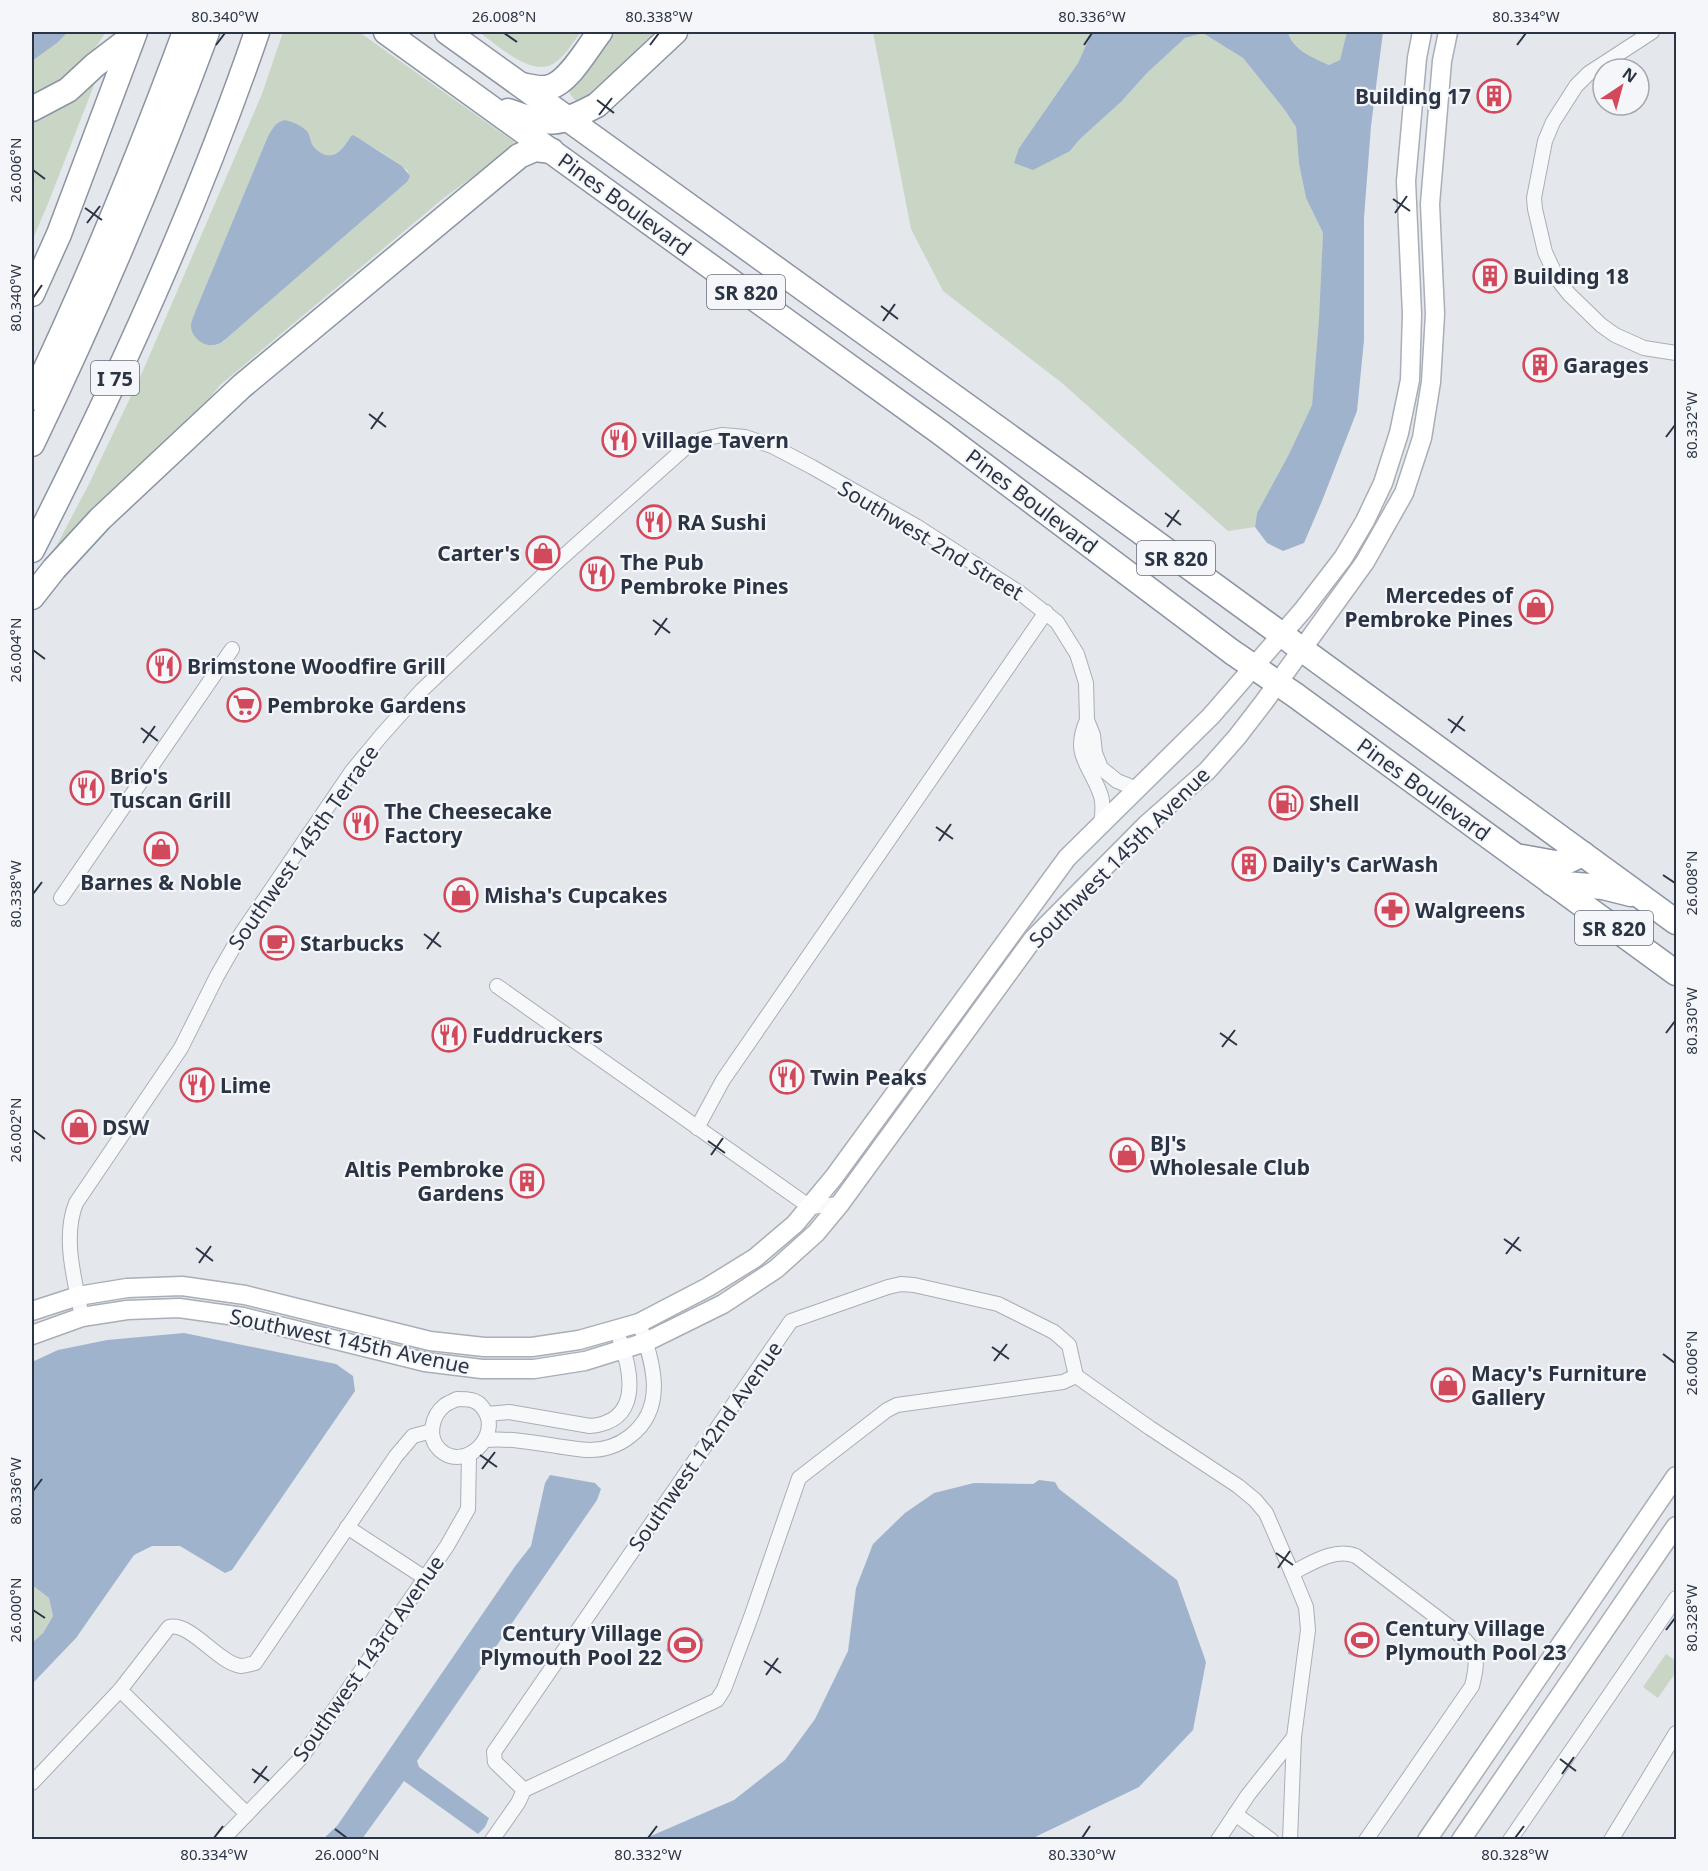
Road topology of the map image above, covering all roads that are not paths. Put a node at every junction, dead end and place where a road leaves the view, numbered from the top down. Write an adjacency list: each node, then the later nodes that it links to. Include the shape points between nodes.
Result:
1 (185, 32): 19 (highway, via 99,249)
2 (207, 32): 21 (highway, via 118,257)
3 (257, 32): 22 (highway, I 75, via 162,273)
4 (386, 32): 13 (highway, Pines Boulevard / SR 820)
5 (447, 32): 12 (highway, Pines Boulevard / SR 820)
6 (600, 32): 12 (highway, via 560,83 550,88)
7 (675, 32): 15 (highway, via 597,105)
8 (1422, 32): 25 (street, Southwest 145th Avenue, via 1406,181 1412,314 1410,380 1399,433 1383,483 1365,521 1343,558)
9 (1448, 32): 27 (street, Southwest 145th Avenue, via 1430,204 1435,315 1431,382 1422,438 1399,503 1365,562)
10 (1652, 32): 18 (street, via 1589,73 1576,86 1545,141 1534,198 1545,252 1564,288 1615,335 1644,348)
11 (134, 34): 14 (highway, via 68,90); 17 (highway, via 59,234)
12 (522, 85): 15 (highway, Pines Boulevard / SR 820)
13 (485, 103): 15 (highway, via 535,120); 16 (highway, Pines Boulevard / SR 820)
14 (32, 109)
15 (567, 119): 25 (highway, Pines Boulevard / SR 820)
16 (552, 151): 23 (highway, via 536,149 519,156 242,386 100,519); 28 (highway, Pines Boulevard / SR 820, via 941,433)
17 (32, 294)
18 (1677, 353)
19 (32, 398)
20 (703, 439): 24 (street, Southwest 2nd Street, via 723,435 746,437 772,446 915,526); 45 (street, Southwest 145th Terrace, via 685,448 543,575 422,690 352,771 241,934 181,1048 76,1203 69,1231)
21 (32, 444)
22 (32, 550)
23 (32, 597)
24 (1046, 612): 30 (street, Southwest 2nd Street, via 1077,654 1086,683); 42 (street, via 723,1080)
25 (1282, 635): 27 (highway, Pines Boulevard / SR 820); 28 (street, Southwest 145th Avenue)
26 (232, 649): 38 (street)
27 (1302, 650): 29 (street, Southwest 145th Avenue); 34 (highway, Pines Boulevard / SR 820)
28 (1254, 667): 29 (highway, Pines Boulevard / SR 820); 31 (street, Southwest 145th Avenue)
29 (1278, 684): 33 (street, Southwest 145th Avenue, via 1207,771); 35 (highway, Pines Boulevard / SR 820)
30 (1087, 720): 31 (street, Southwest 2nd Street, via 1101,768 1117,781); 32 (street, Southwest 2nd Street, via 1080,742 1083,760 1101,795)
31 (1137, 789): 32 (street, Southwest 145th Avenue)
32 (1106, 819): 33 (street, via 1122,812); 44 (street, Southwest 145th Avenue, via 1067,858)
33 (1147, 824): 43 (street, Southwest 145th Avenue, via 1033,939)
34 (1583, 854): 35 (highway, via 1555,863); 37 (highway, Pines Boulevard / SR 820)
35 (1514, 856): 36 (highway, Pines Boulevard / SR 820)
36 (1552, 884): 37 (highway, via 1603,887); 40 (highway, Pines Boulevard / SR 820)
37 (1642, 897): 39 (highway, Pines Boulevard / SR 820)
38 (61, 898)
39 (1677, 922)
40 (1677, 974)
41 (497, 986): 42 (street)
42 (697, 1128): 44 (street)
43 (840, 1204): 44 (street); 51 (street, Southwest 145th Avenue, via 816,1233 776,1269 723,1304)
44 (810, 1207): 48 (street, Southwest 145th Avenue, via 783,1236 754,1258)
45 (78, 1296): 46 (street, Southwest 145th Avenue); 47 (street, Southwest 145th Terrace); 49 (street, Southwest 145th Avenue, via 127,1288 182,1286 245,1295 430,1341 484,1347 532,1347 579,1340)
46 (32, 1311)
47 (82, 1317): 50 (street, Southwest 145th Avenue); 52 (street, Southwest 145th Avenue, via 128,1310 190,1309 243,1317 425,1362 482,1369 534,1369 585,1361)
48 (639, 1323): 49 (street, Southwest 145th Avenue); 51 (street)
49 (616, 1329): 52 (street)
50 (32, 1335)
51 (646, 1342): 52 (street, Southwest 145th Avenue); 56 (street, via 652,1364 653,1402 636,1431 624,1440 607,1449 588,1450 505,1438)
52 (623, 1349): 54 (street, via 631,1388 614,1419 602,1425 509,1412)
53 (1076, 1376): 61 (street, via 1255,1500 1266,1513); 69 (street, via 1063,1382 897,1405 887,1410 800,1478 717,1700); 69 (street, Southwest 142nd Avenue, via 1069,1345 1054,1332 998,1304 914,1285 888,1287 791,1321 494,1752 495,1762)
54 (487, 1414): 55 (street, via 481,1405 457,1399 438,1413); 56 (street)
55 (432, 1431): 57 (street, via 439,1449 448,1455); 60 (street, via 413,1436)
56 (485, 1440): 57 (street)
57 (470, 1455): 62 (street, Southwest 143rd Avenue, via 468,1509)
58 (1677, 1476): 78 (street)
59 (1677, 1526): 79 (street)
60 (347, 1527): 62 (street); 65 (street, via 255,1663 242,1666 230,1662 174,1626 165,1631)
61 (1292, 1573): 67 (street, via 1306,1607 1308,1630); 77 (street, via 1332,1555 1356,1556 1466,1639 1477,1659 1472,1686)
62 (425, 1578): 70 (street, Southwest 143rd Avenue, via 300,1758)
63 (1677, 1598): 64 (street)
64 (1672, 1614): 80 (street)
65 (120, 1690): 68 (street); 70 (street)
66 (1677, 1733): 81 (street)
67 (1294, 1737): 71 (street); 76 (street)
68 (32, 1783)
69 (524, 1790): 73 (street)
70 (247, 1814): 72 (street, Southwest 143rd Avenue)
71 (1235, 1814): 74 (street); 75 (street)
72 (222, 1839)
73 (492, 1839)
74 (1218, 1839)
75 (1271, 1839)
76 (1290, 1839)
77 (1366, 1839)
78 (1426, 1839)
79 (1461, 1839)
80 (1510, 1839)
81 (1611, 1839)

